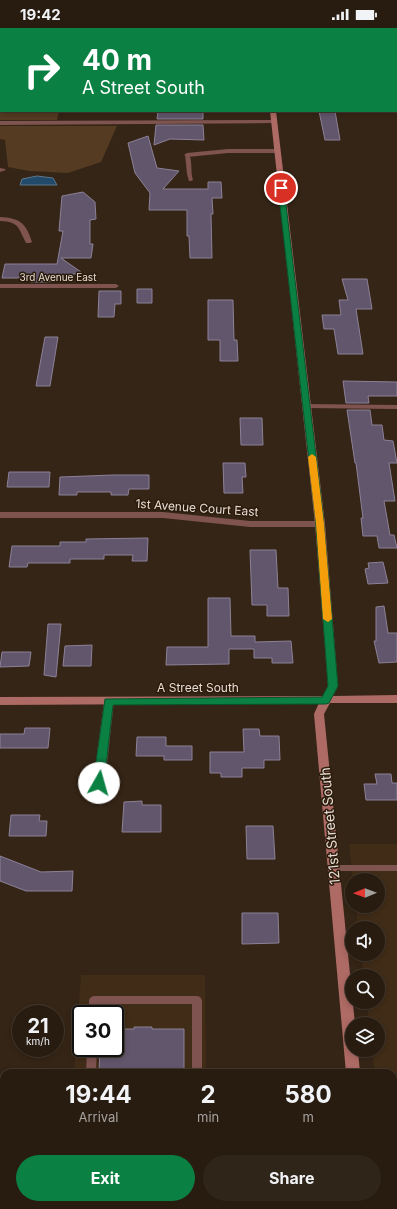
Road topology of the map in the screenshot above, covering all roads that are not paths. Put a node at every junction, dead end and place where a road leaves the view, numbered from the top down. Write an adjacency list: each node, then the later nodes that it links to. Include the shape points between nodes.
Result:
1 (273, 112): 2 (street, 121st Street South)
2 (274, 122): 3 (street); 4 (street, 121st Street South)
3 (0, 123)
4 (277, 151): 5 (street, via 213,152); 11 (street, 121st Street South)
5 (186, 156): 6 (lane, via 190,163)
6 (191, 180)
7 (0, 219): 8 (street, via 21,224 26,229)
8 (28, 242)
9 (0, 286): 10 (lane, 3rd Avenue East)
10 (116, 286)
11 (307, 406): 12 (street); 14 (street, 121st Street South)
12 (397, 406)
13 (0, 515): 14 (street, 1st Avenue Court East, via 163,515 250,524)
14 (320, 524): 18 (street, 121st Street South, via 333,686)
15 (397, 699): 18 (street, A Street South)
16 (0, 701): 17 (street, A Street South)
17 (109, 701): 18 (street, A Street South); 19 (street)
18 (326, 701): 20 (street, 121st Street South, via 319,714)
19 (99, 783)
20 (334, 868): 21 (lane); 26 (street, 121st Street South)
21 (397, 868)
22 (94, 1005): 25 (lane, via 94,1000 197,1000)
23 (92, 1057): 24 (lane)
24 (91, 1069)
25 (197, 1069)
26 (353, 1069)

